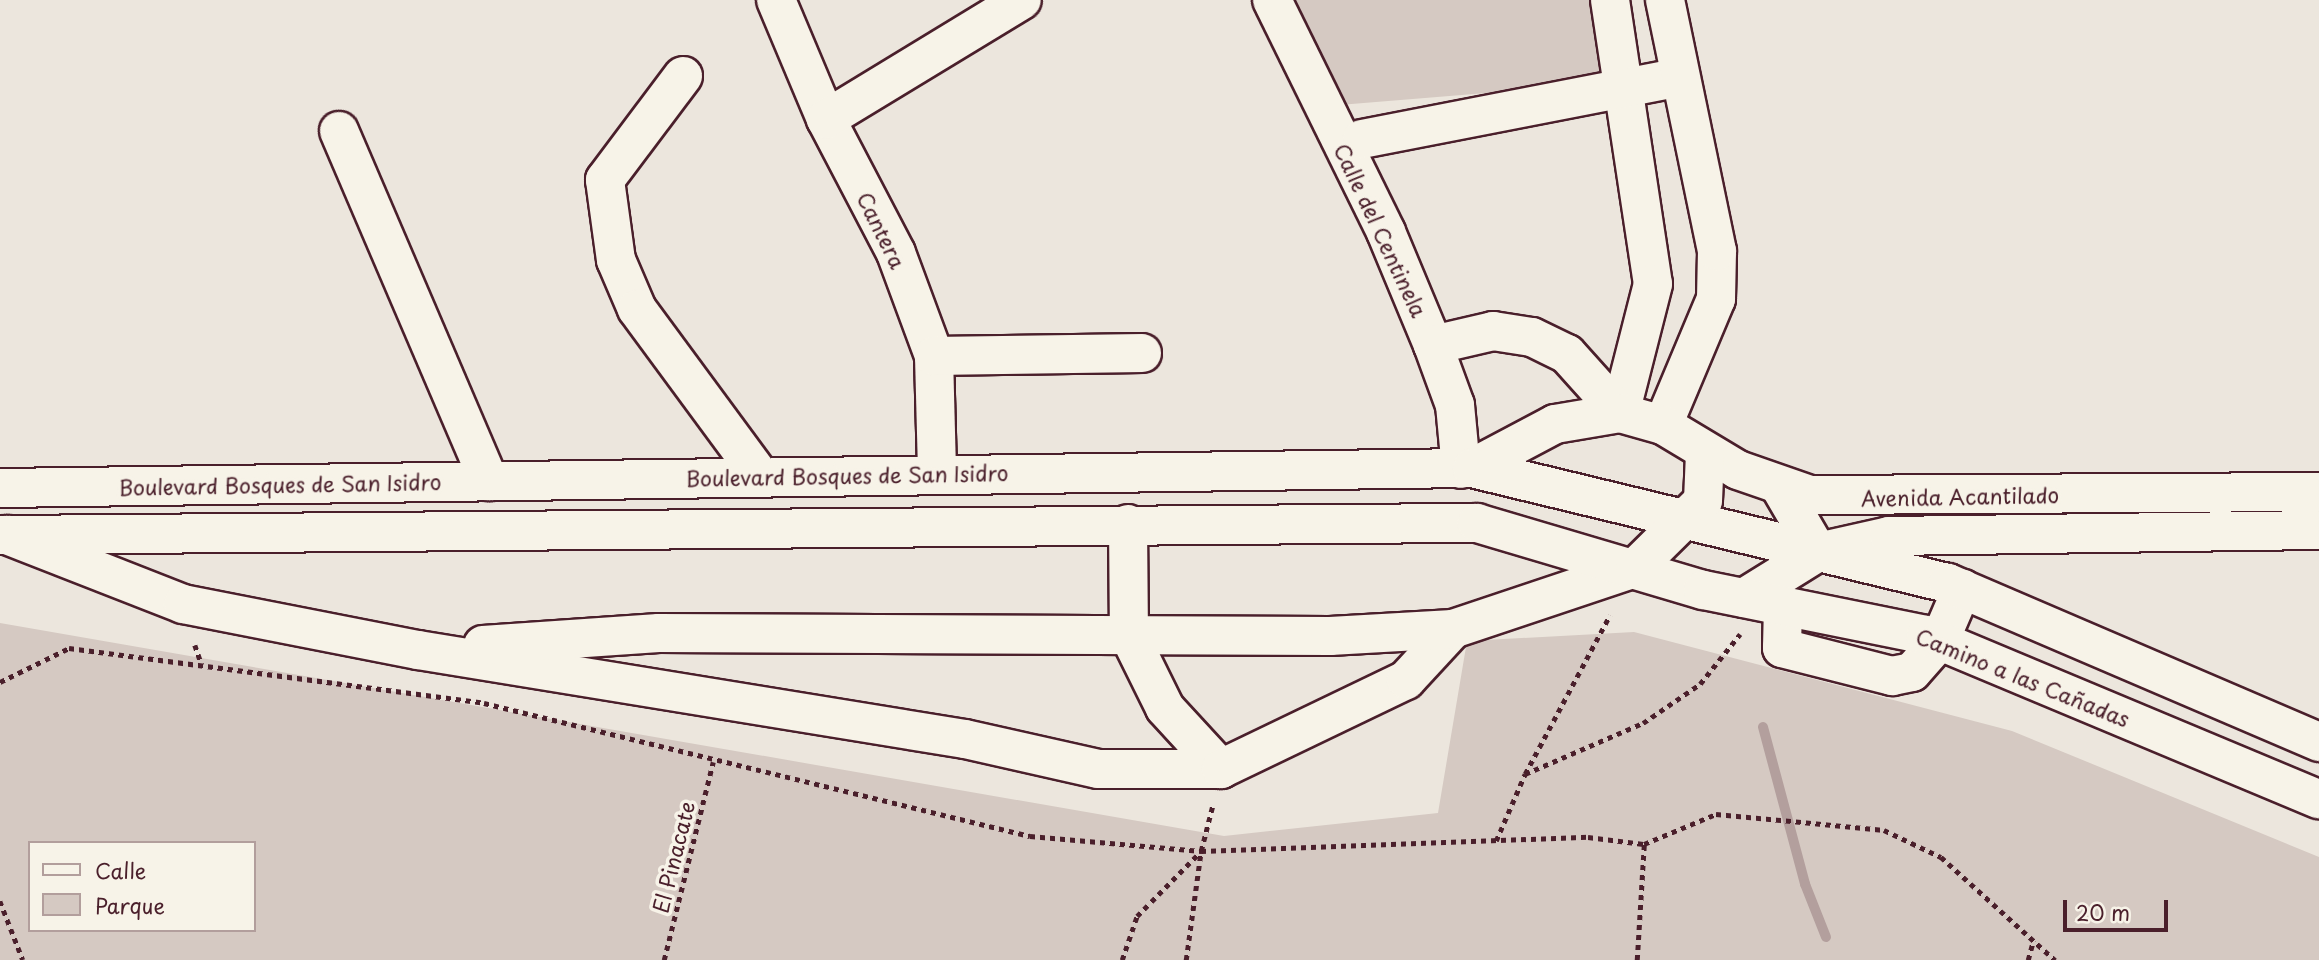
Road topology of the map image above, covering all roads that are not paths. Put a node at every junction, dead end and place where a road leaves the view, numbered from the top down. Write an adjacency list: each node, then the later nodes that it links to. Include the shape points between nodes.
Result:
1 (776, 0): 9 (main road, Cantera)
2 (1022, 0): 9 (main road)
3 (1272, 0): 12 (main road, Calle del Centinela, via 1386,232)
4 (1610, 0): 8 (main road)
5 (1665, 0): 7 (main road)
6 (683, 76): 20 (main road, via 605,180 616,260 637,309)
7 (1677, 78): 8 (main road); 16 (main road, via 1717,251 1716,299)
8 (1622, 93): 11 (main road); 15 (main road, via 1651,241 1653,284)
9 (825, 119): 14 (main road, Cantera, via 896,253)
10 (339, 131): 21 (main road)
11 (1363, 139)
12 (1433, 345): 15 (main road, via 1493,331 1532,337 1567,354); 18 (main road, Calle del Centinela, via 1455,405)
13 (1142, 353): 14 (main road)
14 (934, 356): 19 (main road, Cantera)
15 (1620, 413): 16 (main road, Avenida Acantilado); 18 (main road, Avenida Acantilado, via 1555,424)
16 (1663, 425): 17 (main road, Avenida Acantilado)
17 (1705, 453): 22 (main road, Avenida Acantilado); 25 (main road, via 1703,501)
18 (1466, 469): 19 (main road, Boulevard Bosques de San Isidro); 25 (main road, Boulevard Bosques de San Isidro)
19 (937, 473): 20 (main road, Boulevard Bosques de San Isidro)
20 (760, 476): 21 (main road, Boulevard Bosques de San Isidro)
21 (489, 481): 23 (main road, Boulevard Bosques de San Isidro)
22 (1780, 487): 24 (main road, Avenida Acantilado, via 1874,498); 29 (main road)
23 (0, 488)
24 (2319, 492)
25 (1687, 523): 29 (main road); 30 (main road)
26 (1128, 524): 28 (main road); 30 (main road, via 1477,523); 34 (main road)
27 (2319, 530): 29 (main road, Avenida Acantilado, via 1889,536)
28 (4, 535): 36 (main road, via 170,601)
29 (1818, 552): 31 (main road); 32 (main road, Avenida Acantilado)
30 (1635, 568): 32 (main road, Camino a las Cañadas); 33 (main road)
31 (1962, 589): 35 (main road); 37 (main road)
32 (1764, 602): 35 (main road, Camino a las Cañadas)
33 (1453, 629): 34 (main road, via 1330,636); 39 (main road, via 1406,680)
34 (1129, 635): 36 (main road, via 659,633); 39 (main road, via 1165,708)
35 (1940, 640): 40 (main road, Camino a las Cañadas)
36 (418, 650): 39 (main road, via 965,739 1098,769)
37 (2319, 742)
38 (2319, 755): 40 (main road)
39 (1221, 769)
40 (2311, 795)

